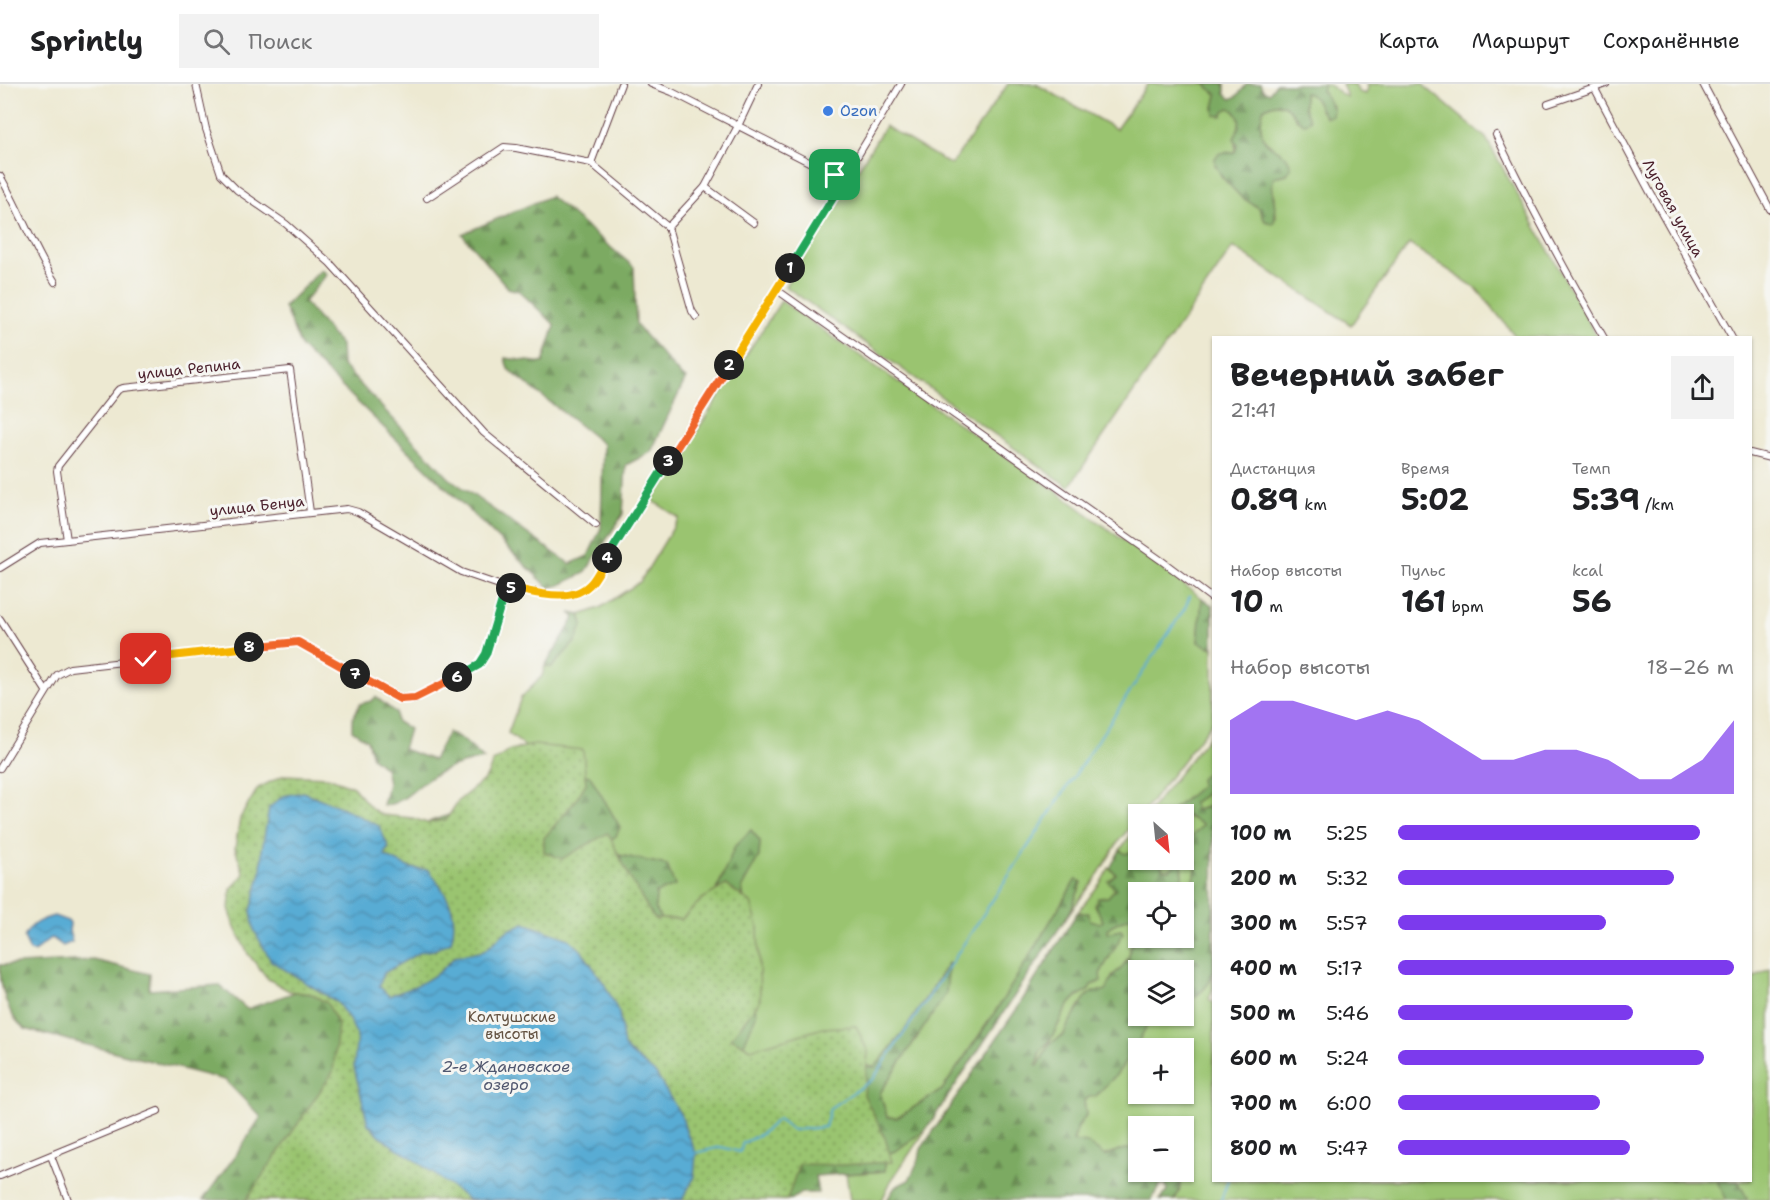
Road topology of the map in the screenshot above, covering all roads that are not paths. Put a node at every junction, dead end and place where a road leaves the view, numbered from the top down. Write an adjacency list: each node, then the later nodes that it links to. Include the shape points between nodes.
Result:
1 (196, 84): 30 (street, via 220,174 330,262 484,433)
2 (621, 84): 14 (street)
3 (651, 84): 10 (street)
4 (676, 84): 10 (street)
5 (758, 84): 12 (street)
6 (900, 84): 16 (street, улица Бенуа)
7 (1606, 84): 9 (street)
8 (1703, 84): 19 (street)
9 (1595, 89): 11 (street); 26 (street, Луговая улица)
10 (672, 92): 12 (street)
11 (1548, 104)
12 (738, 126): 16 (street); 17 (street)
13 (1497, 135): 25 (street)
14 (591, 163): 18 (street, via 504,147); 21 (street)
15 (0, 176): 22 (street)
16 (844, 180): 23 (street, улица Бенуа)
17 (705, 187): 20 (street); 21 (street)
18 (428, 198)
19 (1770, 209)
20 (754, 223)
21 (668, 227): 24 (street)
22 (54, 282)
23 (777, 290): 33 (street, улица Бенуа, via 592,582 580,592 566,595); 34 (street)
24 (696, 317)
25 (1603, 336)
26 (1731, 336)
27 (1752, 454): 28 (street)
28 (1770, 458)
29 (310, 512): 31 (street, улица Бенуа); 31 (street, улица Репина, via 290,370 123,388 58,466); 33 (street, улица Бенуа, via 358,512 461,572)
30 (596, 525)
31 (67, 540): 32 (street, улица Бенуа, via 40,543)
32 (0, 568)
33 (506, 587): 36 (street, via 486,654 479,665 415,698 400,699 298,642 70,668 57,675)
34 (1212, 598)
35 (0, 619): 36 (street)
36 (46, 692): 37 (street)
37 (0, 768)
38 (158, 1112): 39 (street)
39 (51, 1155): 40 (street); 41 (street)
40 (0, 1176)
41 (68, 1200)

